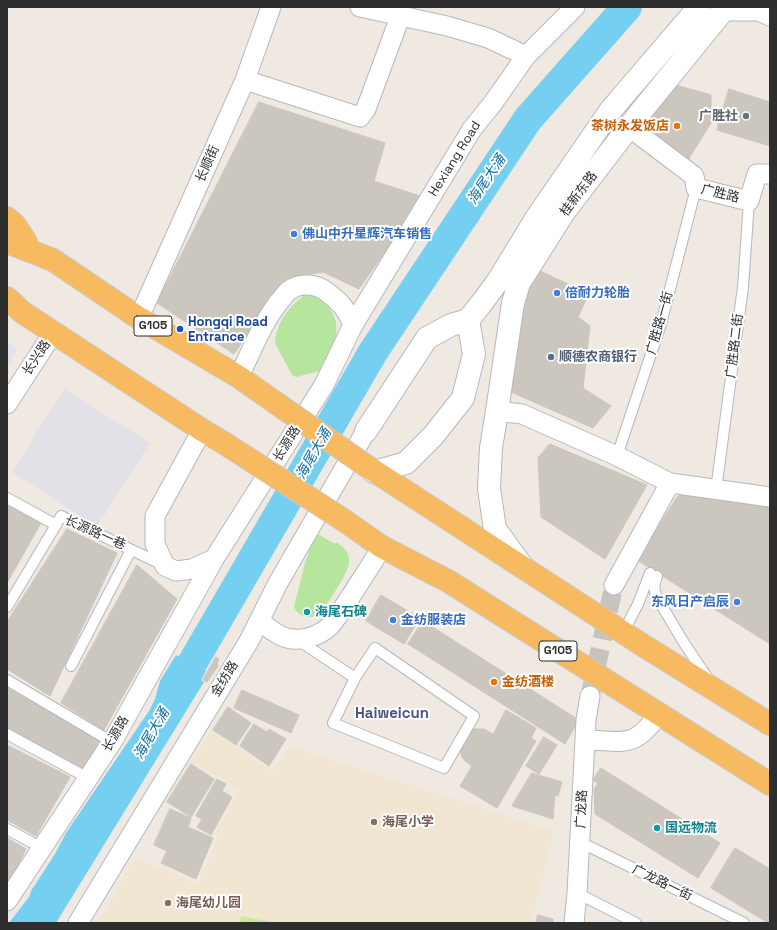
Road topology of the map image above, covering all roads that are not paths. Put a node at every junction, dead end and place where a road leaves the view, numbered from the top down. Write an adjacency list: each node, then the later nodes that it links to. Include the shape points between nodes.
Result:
1 (271, 7): 9 (street, 长顺街)
2 (360, 7): 7 (street)
3 (576, 7): 8 (street, Hexiang Road)
4 (699, 7): 17 (street, 桂新东路, via 610,111 537,217 498,280)
5 (725, 9): 6 (street, via 759,11); 10 (street, 桂新东路)
6 (770, 16)
7 (400, 17): 8 (street, via 448,26 488,38); 9 (street, via 366,109 360,117)
8 (526, 56): 19 (street, Hexiang Road, via 472,129)
9 (245, 80): 18 (street, 长顺街)
10 (629, 127): 12 (street, 广胜路, via 694,176); 23 (street, 桂新东路, via 564,212 519,283 513,303)
11 (770, 174): 13 (street, 广胜路, via 757,174)
12 (696, 188): 13 (street, 广胜路); 26 (lane, 广胜路一街, via 661,324)
13 (749, 201): 29 (lane, 广胜路二街, via 743,287)
14 (7, 218): 15 (highway, via 14,225)
15 (17, 242): 18 (highway, G105, via 53,260)
16 (7, 298): 20 (highway, via 22,312)
17 (471, 316): 23 (street, 桂新东路, via 490,350); 25 (street, via 427,338); 27 (street, via 474,354 463,398 433,436 406,463)
18 (139, 318): 21 (highway, G105)
19 (353, 325): 21 (street, via 346,309 324,289 302,285 290,290 277,304 263,327); 35 (street, 长源路, via 324,386)
20 (53, 333): 22 (street, 长兴路); 24 (highway)
21 (248, 383): 27 (highway, G105, bridge)
22 (7, 404)
23 (497, 411): 26 (street, via 522,414); 37 (street, 桂新东路, via 491,448 489,489 495,529)
24 (202, 430): 33 (highway, G105, bridge); 36 (street, via 155,516 155,544)
25 (366, 431): 40 (street, 金纺路, via 278,583)
26 (617, 456): 28 (street)
27 (370, 469): 37 (highway, G105)
28 (670, 483): 29 (street); 38 (street)
29 (716, 490): 31 (street)
30 (7, 498): 32 (lane, 长源路一巷)
31 (770, 498)
32 (56, 525): 34 (lane, 长源路一巷, via 61,516); 39 (lane)
33 (382, 547): 42 (street, via 339,615 321,632); 48 (highway, G105, via 448,581)
34 (131, 550): 36 (lane, 长源路一巷); 43 (lane)
35 (214, 559): 36 (street, via 192,569 176,571); 52 (street, 长源路)
36 (165, 566)
37 (524, 569): 41 (highway, G105)
38 (614, 585)
39 (7, 607)
40 (259, 621): 42 (street, via 288,639); 60 (street, 金纺路)
41 (623, 633): 46 (highway, G105); 46 (lane, via 654,574 656,596 684,643)
42 (298, 640): 44 (lane)
43 (71, 666)
44 (355, 678): 44 (lane, via 375,648 474,716 444,768 333,723)
45 (7, 680): 52 (lane)
46 (719, 693): 49 (highway, G105)
47 (590, 696): 51 (street, 广龙路)
48 (659, 714): 51 (street, via 641,735 630,741); 54 (highway, G105)
49 (770, 724)
50 (7, 734): 53 (lane)
51 (586, 740): 56 (street, 广龙路)
52 (112, 742): 53 (street, 长源路)
53 (88, 778): 57 (street, 长源路)
54 (770, 784)
55 (7, 829): 57 (lane)
56 (580, 842): 58 (street, 广龙路); 63 (lane, 广龙路一街)
57 (42, 848): 59 (street, 长源路)
58 (577, 893): 61 (street, 广龙路); 62 (lane)
59 (7, 900)
60 (78, 923)
61 (574, 923)
62 (636, 923)
63 (744, 923)

